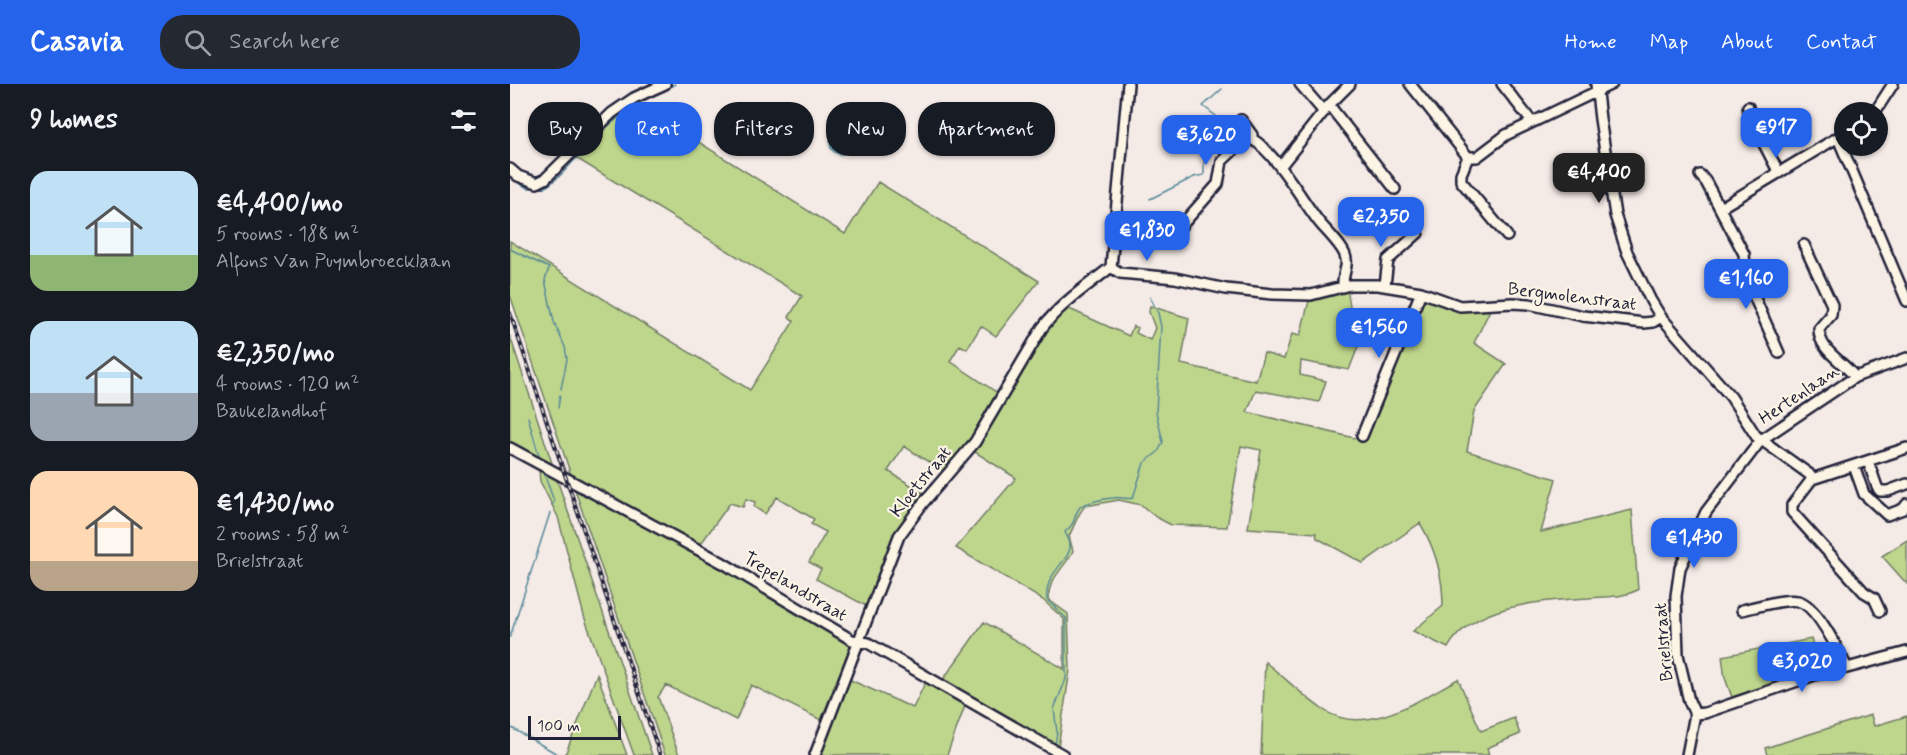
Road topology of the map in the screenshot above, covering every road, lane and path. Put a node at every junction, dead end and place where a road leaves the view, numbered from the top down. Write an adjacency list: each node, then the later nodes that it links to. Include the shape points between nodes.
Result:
1 (665, 84): 20 (street, via 612,113 537,183)
2 (1128, 84): 29 (street)
3 (1300, 84): 12 (street)
4 (1350, 84): 12 (street)
5 (1410, 84): 18 (street)
6 (1502, 84): 14 (street)
7 (1612, 84): 9 (street)
8 (1893, 84): 10 (street)
9 (1597, 88): 14 (street); 34 (street, via 1610,191 1620,234)
10 (1881, 102)
11 (1748, 107): 21 (street)
12 (1327, 109): 19 (street); 23 (street)
13 (1241, 120): 15 (street)
14 (1532, 122): 18 (street, via 1477,156)
15 (1252, 139): 19 (street); 25 (street, via 1244,140 1222,161 1218,184)
16 (1834, 140): 21 (street)
17 (1850, 156): 33 (street)
18 (1468, 157): 27 (street, via 1461,181)
19 (1280, 167): 31 (street, via 1344,254 1347,260)
20 (510, 169)
21 (1779, 173): 24 (street)
22 (1700, 175): 24 (street)
23 (1395, 189)
24 (1720, 208): 35 (street, via 1744,254 1746,278)
25 (1181, 226)
26 (1418, 233): 30 (street, via 1388,260)
27 (1508, 236)
28 (1804, 245): 37 (street, Hertenlaan, via 1832,305 1831,315 1819,329 1820,337 1828,352)
29 (1111, 267): 31 (street, Bergmolenstraat, via 1126,274 1280,295 1311,295); 49 (street, Kloetstraat, via 1084,285 1053,314 975,442 909,521 899,536)
30 (1385, 285): 31 (street, Bergmolenstraat); 32 (street, Bergmolenstraat)
31 (1343, 286)
32 (1421, 292): 34 (street, Bergmolenstraat, via 1460,306 1529,304 1633,322); 38 (street)
33 (1907, 301)
34 (1661, 317): 39 (street, Bergmolenstraat, via 1731,397)
35 (1779, 353)
36 (1907, 358): 37 (street, Hertenlaan)
37 (1854, 377): 39 (street, Hertenlaan)
38 (1362, 436)
39 (1761, 440): 44 (street, Bergmolenstraat); 52 (street, Brielstraat, via 1706,512 1680,568 1676,596 1678,655)
40 (1907, 447): 42 (street)
41 (510, 448): 49 (street, Trepelandstraat)
42 (1868, 461): 43 (street); 45 (street, via 1880,491)
43 (1854, 466): 44 (street); 46 (street, via 1864,494 1887,515)
44 (1812, 479): 48 (street, via 1791,512 1864,592 1874,598)
45 (1907, 484)
46 (1907, 504)
47 (1742, 610): 51 (street, via 1791,601 1804,603 1829,631)
48 (1880, 611)
49 (858, 641): 53 (street, Kloetstraat); 54 (street, Trepelandstraat, via 868,643)
50 (1907, 652): 51 (street)
51 (1847, 668): 52 (street)
52 (1695, 714): 55 (street)
53 (815, 755)
54 (1063, 755)
55 (1687, 755)

